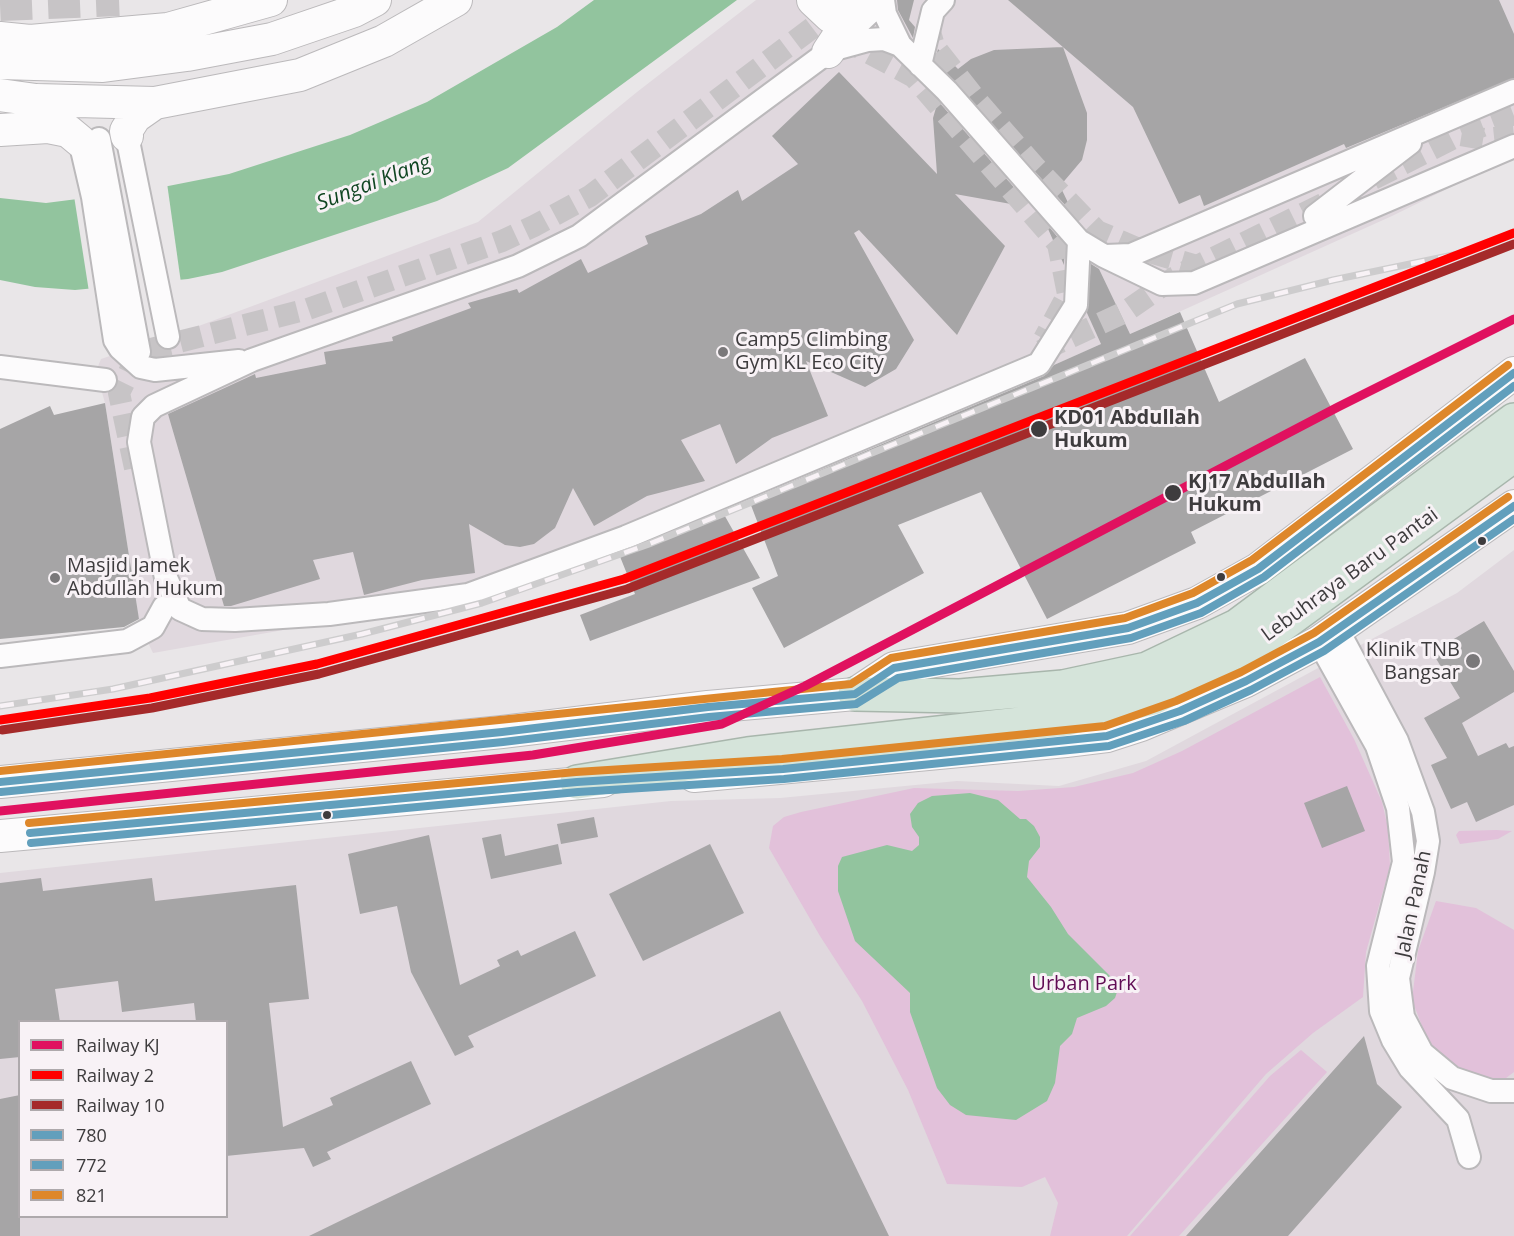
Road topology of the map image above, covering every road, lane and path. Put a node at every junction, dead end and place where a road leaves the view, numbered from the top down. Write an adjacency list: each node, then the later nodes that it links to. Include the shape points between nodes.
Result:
1 (271, 0): 7 (main road, via 168,29 30,41)
2 (375, 0): 10 (main road, via 272,39 187,55 103,66)
3 (456, 0): 15 (main road, via 384,41 300,75)
4 (883, 0): 8 (street, via 885,14); 9 (street)
5 (943, 0): 11 (street, via 933,11)
6 (828, 5): 9 (main road, via 849,20)
7 (0, 38)
8 (900, 45): 9 (street, via 884,39 868,40); 11 (street)
9 (828, 52): 24 (street, via 579,236 518,266)
10 (0, 63)
11 (920, 65): 21 (street)
12 (1514, 91): 16 (street)
13 (0, 95): 14 (main road)
14 (36, 99): 15 (main road); 18 (main road, via 91,126)
15 (155, 103): 18 (main road, via 135,117 126,131)
16 (1430, 127): 20 (street); 22 (street, via 1131,255)
17 (0, 130): 18 (main road, via 48,127)
18 (102, 138): 23 (street); 24 (street, via 131,343 120,348 141,367 155,370)
19 (1514, 146): 22 (street, via 1194,283 1162,284)
20 (1315, 216)
21 (1079, 241): 22 (street); 24 (street, via 1076,305 1039,363 626,537 468,595 329,614 202,619 180,609 166,578 140,442 143,417 154,406)
22 (1104, 256)
23 (167, 334)
24 (252, 360)
25 (0, 368): 27 (street)
26 (1514, 373): 34 (main road, via 1258,569 1197,603 1128,628 894,669)
27 (105, 380)
28 (1514, 420): 34 (highway, Lebuhraya Baru Pantai, via 1237,626 1147,669 1063,687 960,696)
29 (1514, 455): 36 (highway, Lebuhraya Baru Pantai, via 1245,652 1153,698 1066,719 748,754)
30 (1514, 506): 32 (main road)
31 (164, 607): 33 (street, via 153,627 127,641)
32 (1328, 635): 36 (main road, via 1246,681 1180,711 1107,736 783,769); 38 (street, Jalan Panah, via 1397,741 1423,812 1428,842 1423,872)
33 (0, 656)
34 (855, 694): 35 (main road)
35 (0, 782)
36 (577, 782): 37 (main road)
37 (0, 836)
38 (1392, 950): 39 (street, Jalan Panah, via 1398,998 1407,1027 1422,1053 1436,1067 1471,1086 1491,1091); 40 (street, Jalan Panah, via 1377,986 1381,1011 1400,1052 1458,1119)
39 (1514, 1090)
40 (1469, 1157)

